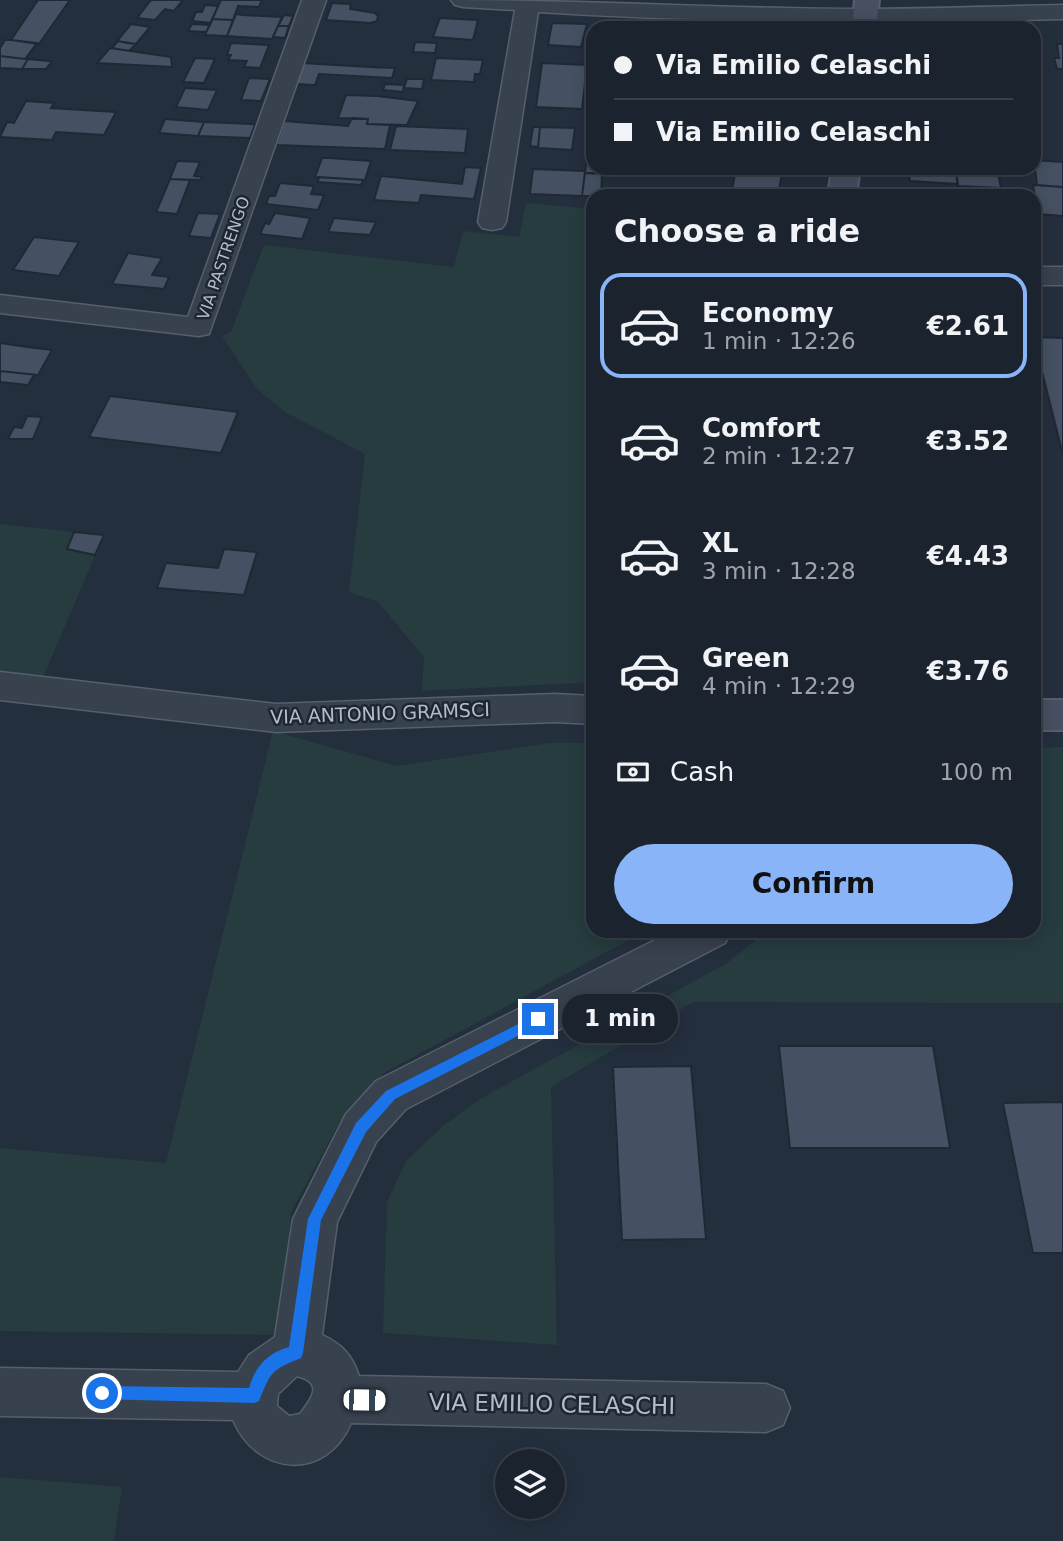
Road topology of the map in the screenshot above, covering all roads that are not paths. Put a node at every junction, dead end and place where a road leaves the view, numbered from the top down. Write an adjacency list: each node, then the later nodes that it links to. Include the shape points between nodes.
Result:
1 (314, 0): 9 (street, VIA PASTRENGO, via 199,327)
2 (463, 0): 3 (street)
3 (528, 4): 5 (street, via 632,11); 6 (street)
4 (1063, 12): 5 (street)
5 (865, 15)
6 (492, 222)
7 (1041, 276): 8 (street)
8 (1063, 276)
9 (0, 304)
10 (0, 686): 11 (street, VIA ANTONIO GRAMSCI, via 276,718)
11 (586, 710)
12 (1041, 715): 13 (street)
13 (1063, 715)
14 (696, 938): 15 (street, via 391,1095 361,1128 315,1219)
15 (296, 1353): 17 (street, via 269,1365 259,1377); 18 (street, via 310,1353 332,1370)
16 (0, 1392): 17 (street)
17 (254, 1396): 18 (street, via 257,1418 264,1429 288,1440 300,1440 319,1430)
18 (337, 1399): 19 (street, VIA EMILIO CELASCHI)
19 (766, 1408)

